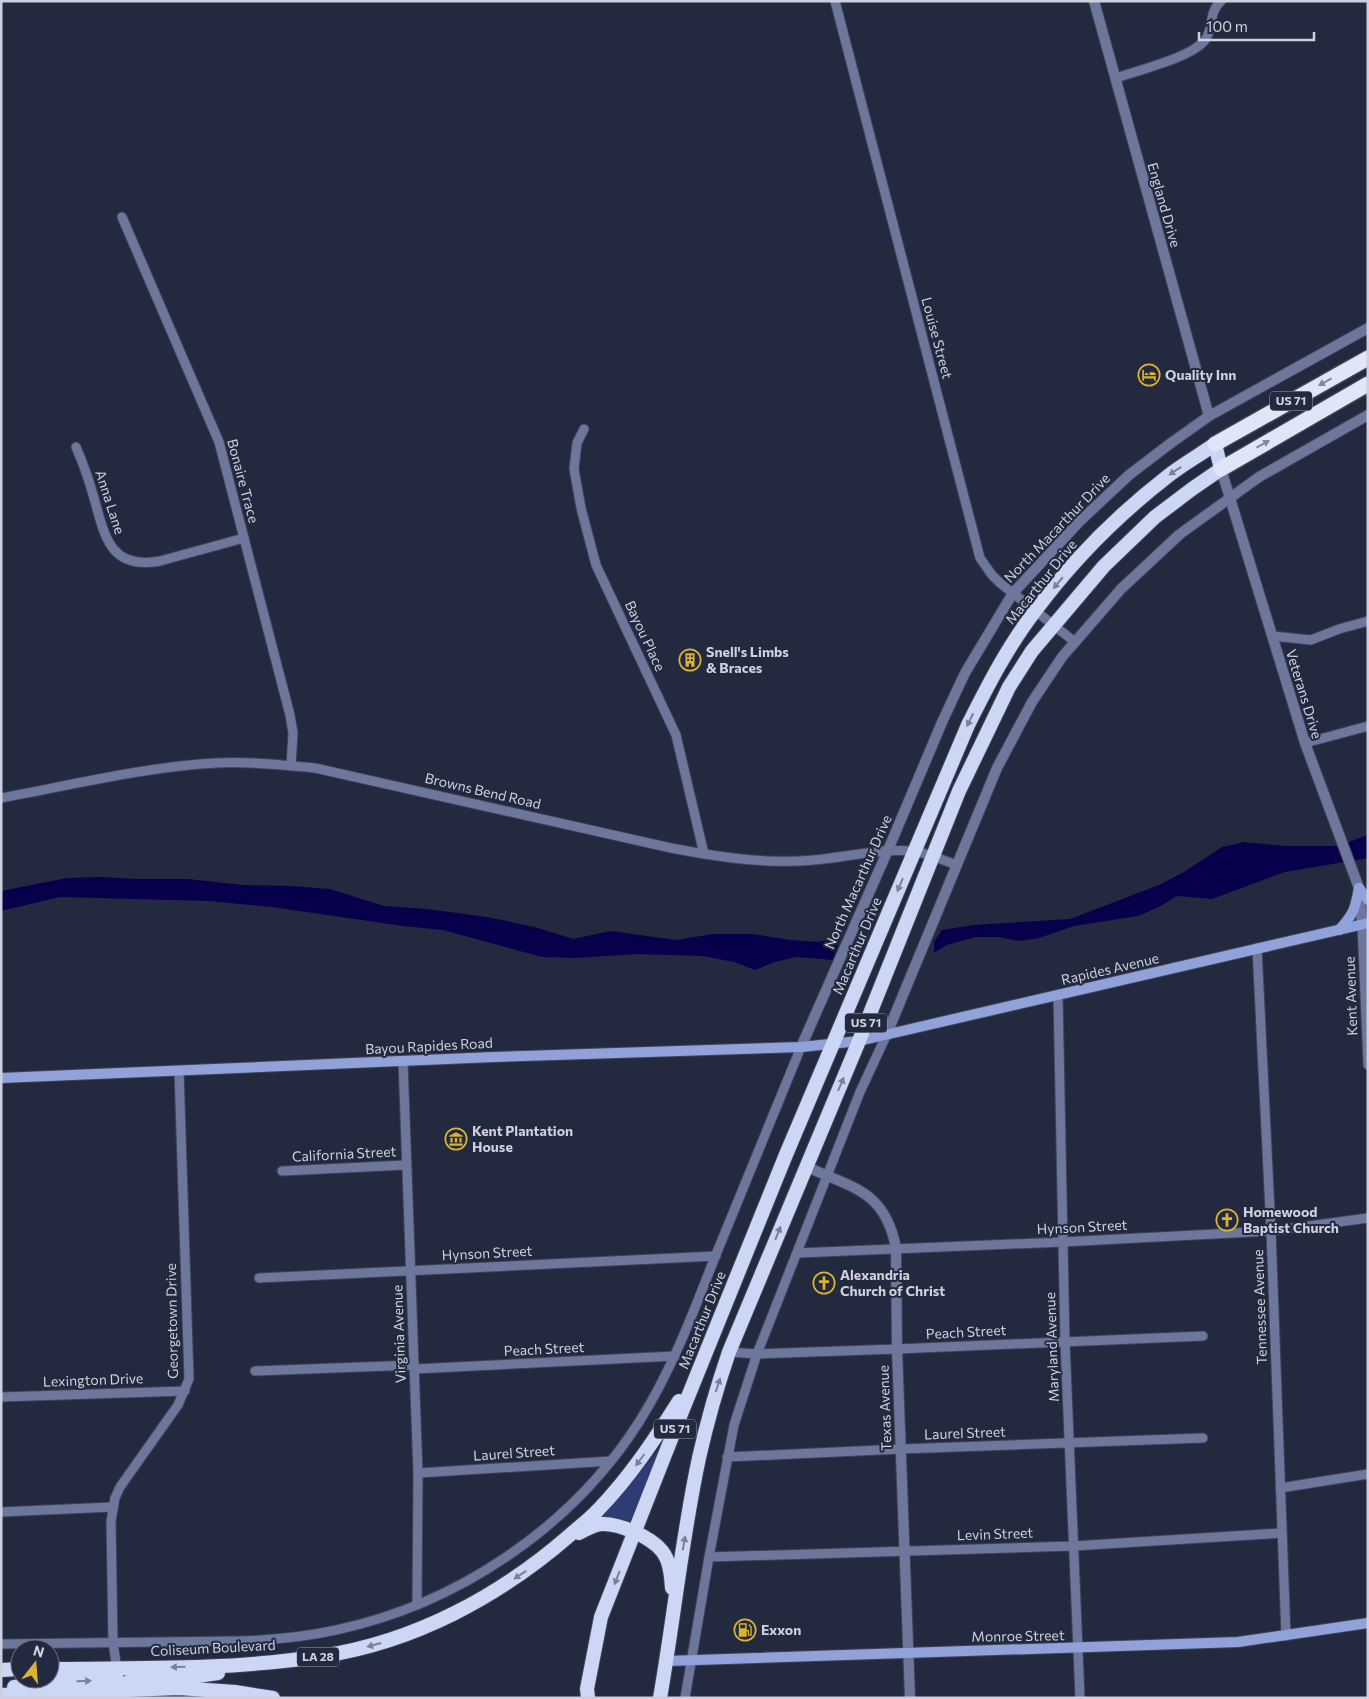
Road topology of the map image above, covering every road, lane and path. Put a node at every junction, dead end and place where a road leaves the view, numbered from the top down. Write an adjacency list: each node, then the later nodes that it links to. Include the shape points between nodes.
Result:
1 (835, 1): 17 (street, Louise Street, via 980,558 992,575)
2 (1094, 1): 4 (street, England Drive)
3 (1221, 1): 4 (street, via 1212,14 1206,38 1201,44 1188,53)
4 (1116, 78): 10 (street, England Drive)
5 (122, 217): 16 (street, Bonaire Trace, via 218,442)
6 (1368, 328): 10 (street, North Macarthur Drive)
7 (1368, 358): 12 (highway, Macarthur Drive / US 71, one-way to 12)
8 (1368, 384): 14 (highway, US 71, one-way to 8)
9 (1368, 415): 15 (street)
10 (1209, 416): 17 (street, North Macarthur Drive, via 1129,475 1080,521)
11 (584, 429): 29 (street, Bayou Place, via 577,444 574,469 596,565 676,735)
12 (1215, 444): 14 (highway); 18 (highway, Macarthur Drive / US 71, one-way to 18, via 1169,476 1125,514 1084,553)
13 (76, 446): 16 (street, Anna Lane, via 110,546 130,561 146,564)
14 (1221, 469): 15 (street, Veterans Drive); 20 (highway, US 71, via 1129,541)
15 (1230, 497): 21 (street, Veterans Drive); 22 (street, via 1157,554 1121,588)
16 (244, 538): 25 (street, Bonaire Trace, via 290,714 293,733)
17 (1013, 593): 18 (street, Louise Street); 27 (street, North Macarthur Drive, via 965,673)
18 (1036, 610): 20 (street, Louise Street); 28 (highway, Macarthur Drive / US 71, one-way to 28, via 990,680)
19 (1368, 621): 21 (street, via 1311,640)
20 (1053, 625): 22 (street, Louise Street); 30 (highway, US 71, via 1032,651 1001,702 959,791)
21 (1272, 636): 24 (street, Veterans Drive)
22 (1075, 642): 31 (street, via 1044,683 1019,726 997,768)
23 (1368, 726): 24 (street)
24 (1305, 743): 32 (street, Veterans Drive)
25 (291, 766): 26 (street, Browns Bend Road, via 218,763 169,768); 29 (street, Browns Bend Road, via 315,768)
26 (1, 798)
27 (888, 850): 28 (street, Browns Bend Road); 29 (street, Browns Bend Road, via 847,857 770,862); 41 (street, North Macarthur Drive)
28 (914, 851): 30 (street, Browns Bend Road); 40 (highway, Macarthur Drive / US 71, one-way to 40)
29 (704, 854)
30 (934, 856): 31 (street, Browns Bend Road); 39 (highway, US 71)
31 (956, 865): 38 (street)
32 (1357, 884): 33 (main road); 34 (street, Veterans Drive); 35 (main road, via 1354,910)
33 (1368, 900)
34 (1365, 924): 35 (main road, Rapides Avenue); 43 (street, Kent Avenue)
35 (1339, 930): 36 (main road, Rapides Avenue)
36 (1257, 948): 37 (main road, Rapides Avenue); 52 (street, Tennessee Avenue)
37 (1058, 995): 38 (main road, Rapides Avenue); 53 (street, Maryland Avenue)
38 (886, 1036): 39 (main road, Rapides Avenue); 50 (street, via 860,1092)
39 (859, 1041): 40 (main road, Bayou Rapides Road); 48 (highway, US 71, one-way to 39)
40 (834, 1044): 41 (main road, Bayou Rapides Road); 46 (highway, Macarthur Drive / US 71)
41 (801, 1047): 42 (main road, Bayou Rapides Road); 56 (street, Macarthur Drive)
42 (403, 1062): 44 (main road, Bayou Rapides Road); 47 (street, Virginia Avenue)
43 (1368, 1065)
44 (179, 1071): 45 (main road, Bayou Rapides Road); 68 (street, Georgetown Drive, via 189,1379)
45 (1, 1078)
46 (785, 1157): 48 (highway); 59 (highway, Macarthur Drive / US 71)
47 (406, 1165): 49 (street, California Street); 57 (street, Virginia Avenue)
48 (805, 1166): 50 (street, Texas Avenue); 63 (highway, US 71, one-way to 48)
49 (282, 1171)
50 (828, 1177): 54 (street, Texas Avenue, via 860,1191 875,1202 888,1219); 55 (street)
51 (1368, 1218): 52 (street, Hynson Street)
52 (1271, 1231): 53 (street, Hynson Street); 77 (street, Tennessee Avenue)
53 (1062, 1242): 54 (street, Hynson Street); 61 (street, Maryland Avenue)
54 (896, 1248): 55 (street, Hynson Street); 62 (street, Texas Avenue)
55 (798, 1253): 64 (street)
56 (716, 1256): 57 (street, Hynson Street); 65 (street, Macarthur Drive)
57 (410, 1271): 58 (street, Hynson Street); 66 (street, Virginia Avenue)
58 (259, 1278)
59 (717, 1327): 80 (highway, Macarthur Drive / US 71); 82 (highway, LA 28, one-way to 82, via 681,1398 652,1444 597,1511)
60 (1204, 1336): 61 (street, Peach Street)
61 (1065, 1342): 62 (street, Peach Street); 71 (street, Maryland Avenue)
62 (897, 1349): 64 (street, Peach Street); 72 (street, Texas Avenue)
63 (729, 1352): 64 (street, Peach Street); 86 (highway, US 71, one-way to 63, via 699,1459)
64 (757, 1354): 73 (street, via 734,1425)
65 (675, 1356): 66 (street, Peach Street); 74 (street, Macarthur Drive, via 639,1423)
66 (414, 1367): 67 (street, Peach Street); 75 (street, Virginia Avenue)
67 (255, 1371)
68 (185, 1391): 69 (street, Lexington Drive); 78 (street, Georgetown Drive, via 120,1487)
69 (1, 1397)
70 (1203, 1438): 71 (street, Laurel Street)
71 (1070, 1443): 72 (street, Laurel Street); 83 (street, Maryland Avenue)
72 (901, 1449): 73 (street, Laurel Street); 84 (street, Texas Avenue)
73 (728, 1457): 85 (street)
74 (612, 1461): 75 (street, Laurel Street); 87 (street, Macarthur Drive, via 528,1541 468,1581)
75 (418, 1473): 87 (street, Virginia Avenue)
76 (1368, 1474): 77 (street)
77 (1280, 1488): 81 (street, Tennessee Avenue)
78 (112, 1507): 79 (street); 90 (street, Georgetown Drive)
79 (1, 1512)
80 (634, 1532): 82 (highway, via 602,1524 589,1527); 86 (highway, via 655,1544 664,1555 671,1571); 103 (highway, Macarthur Drive / US 71, one-way to 103, via 601,1618)
81 (1282, 1533): 83 (street, Levin Street); 89 (street, Tennessee Avenue)
82 (558, 1545): 95 (highway, Coliseum Boulevard / LA 28, one-way to 95, via 506,1584 428,1626 352,1650)
83 (1073, 1546): 84 (street, Levin Street); 92 (street, Maryland Avenue)
84 (904, 1551): 85 (street, Levin Street); 93 (street, Texas Avenue)
85 (708, 1557): 94 (street)
86 (674, 1604): 96 (highway, US 71)
87 (413, 1607): 90 (street, Coliseum Boulevard, via 334,1631 273,1639)
88 (1368, 1622): 89 (main road, Monroe Street)
89 (1286, 1636): 92 (main road, Monroe Street, via 1238,1642)
90 (113, 1643): 91 (street, Coliseum Boulevard); 98 (street, Georgetown Drive)
91 (1, 1644)
92 (1078, 1649): 93 (main road, Monroe Street); 107 (street, Maryland Avenue)
93 (908, 1652): 94 (main road, Monroe Street); 106 (street, Texas Avenue)
94 (692, 1659): 96 (main road, Monroe Street); 105 (street)
95 (285, 1660): 98 (highway, Coliseum Boulevard / LA 28, one-way to 98); 100 (highway, via 192,1677 131,1681 124,1684)
96 (667, 1661): 104 (highway, US 71)
97 (60, 1669): 98 (highway, Coliseum Boulevard / LA 28)
98 (117, 1669): 99 (highway, one-way to 98, via 52,1682 110,1680 116,1676)
99 (1, 1689)
100 (124, 1694): 101 (highway); 102 (highway, via 188,1689)
101 (1, 1695)
102 (273, 1698)
103 (588, 1698)
104 (660, 1698)
105 (685, 1698)
106 (910, 1698)
107 (1080, 1698)

